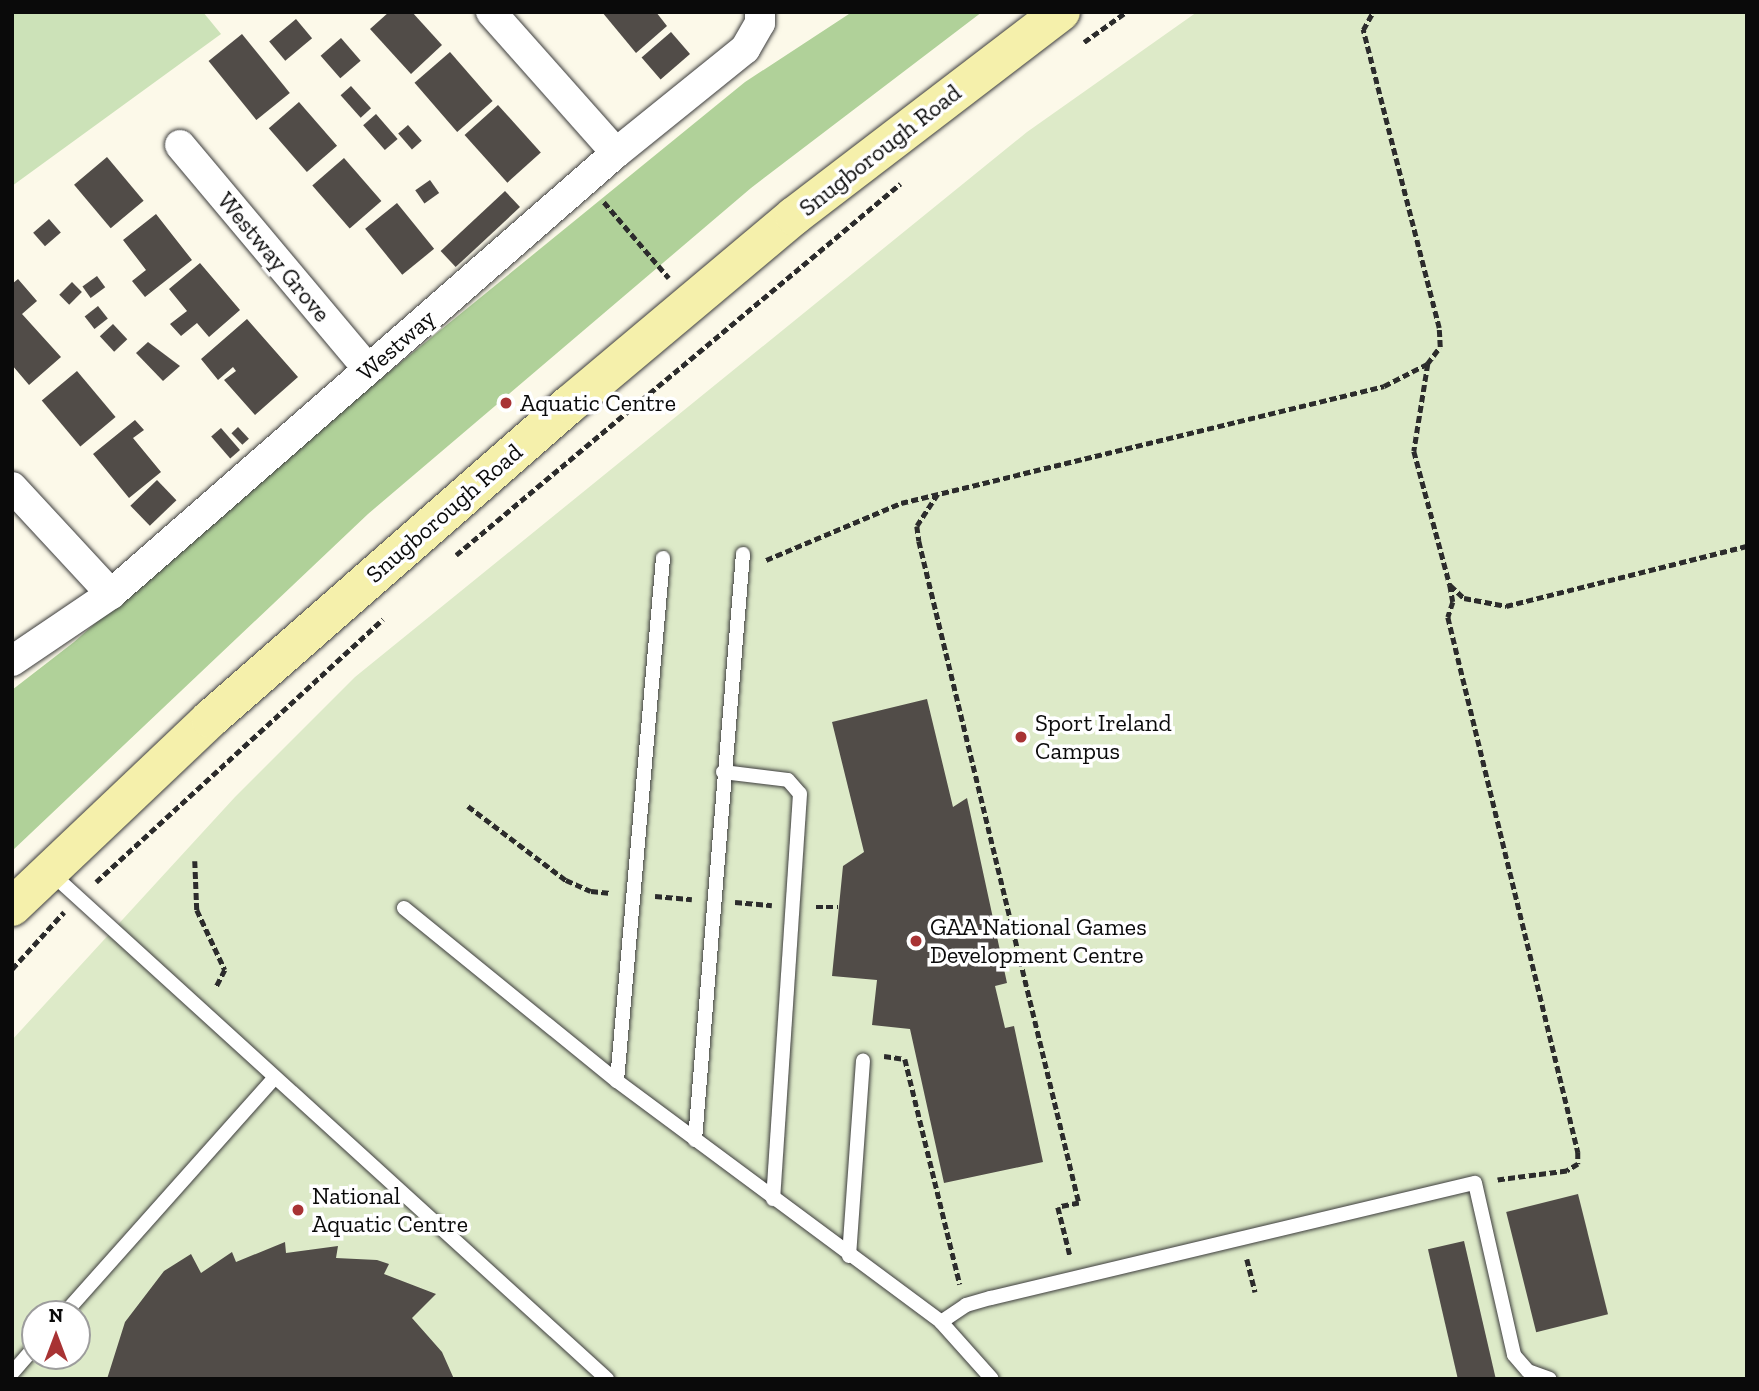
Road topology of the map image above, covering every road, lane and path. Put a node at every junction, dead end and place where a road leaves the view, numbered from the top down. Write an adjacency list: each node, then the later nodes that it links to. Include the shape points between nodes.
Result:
1 (491, 12): 8 (street)
2 (760, 12): 8 (street, Westway, via 760,23 745,49)
3 (1061, 12): 11 (main road, Snugborough Road, via 794,216)
4 (1126, 12): 6 (path)
5 (1373, 12): 12 (path, via 1363,30 1438,328 1440,347)
6 (1071, 50)
7 (180, 145): 13 (street, Westway Grove)
8 (616, 153): 10 (street, Westway)
9 (909, 176): 19 (path)
10 (585, 180): 11 (path); 13 (street, Westway)
11 (690, 303): 28 (main road, Snugborough Road, via 363,582)
12 (1429, 360): 15 (path, via 1384,386); 21 (path, via 1414,451)
13 (368, 369): 22 (street, Westway)
14 (12, 486): 22 (street)
15 (939, 493): 20 (path, via 901,503); 40 (path, via 917,526 919,541 1079,1203 1058,1207)
16 (1747, 545): 21 (path, via 1506,606 1464,598)
17 (743, 554): 20 (lane)
18 (663, 558): 34 (lane)
19 (445, 565)
20 (742, 571): 25 (lane)
21 (1450, 585): 36 (path, via 1453,602 1448,617 1578,1152 1578,1164 1567,1171)
22 (111, 594): 24 (street, Westway)
23 (394, 609): 26 (path)
24 (12, 661)
25 (723, 772): 35 (lane); 37 (lane, via 788,780 800,794)
26 (144, 839)
27 (195, 861): 31 (path, via 197,910 225,970)
28 (47, 870): 29 (main road, Snugborough Road); 33 (lane)
29 (12, 907)
30 (404, 908): 34 (lane)
31 (216, 988)
32 (863, 1060): 39 (lane); 43 (path, via 863,1053 905,1059)
33 (274, 1079): 42 (lane); 45 (lane)
34 (617, 1081): 35 (lane)
35 (695, 1140): 37 (lane)
36 (1475, 1183): 38 (lane); 47 (lane, via 1514,1355 1528,1371)
37 (773, 1199): 39 (lane)
38 (1242, 1238): 40 (lane); 41 (path)
39 (849, 1256): 44 (lane)
40 (1075, 1278): 43 (lane)
41 (1255, 1292)
42 (77, 1300)
43 (966, 1305): 44 (lane)
44 (941, 1322): 46 (lane)
45 (607, 1379)
46 (992, 1379)
47 (1550, 1379)

